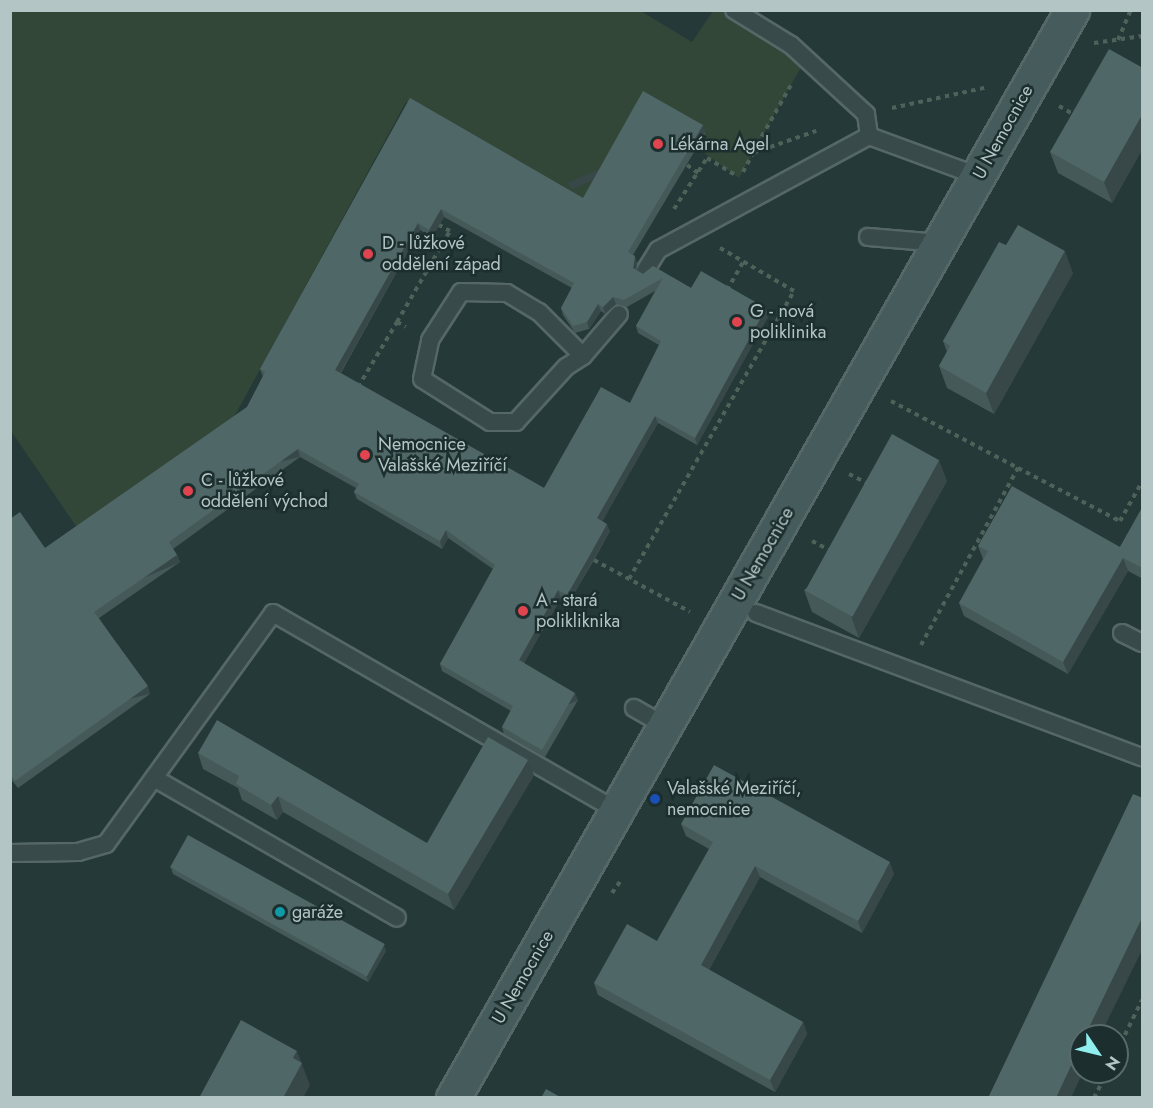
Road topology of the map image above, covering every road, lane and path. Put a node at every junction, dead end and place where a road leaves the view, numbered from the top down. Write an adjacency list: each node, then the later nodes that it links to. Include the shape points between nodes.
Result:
1 (734, 10): 5 (lane)
2 (1072, 10): 6 (street, U Nemocnice)
3 (1131, 10): 4 (path)
4 (1118, 40)
5 (806, 58): 8 (lane); 11 (path)
6 (1035, 76): 8 (path); 14 (street, U Nemocnice)
7 (1053, 103): 9 (path)
8 (866, 114): 10 (lane); 11 (path)
9 (1087, 122)
10 (869, 136): 14 (lane); 16 (lane)
11 (753, 153): 13 (path, via 740,178 707,158)
12 (687, 165): 13 (path)
13 (698, 172): 19 (path, via 661,230)
14 (978, 176): 18 (street, U Nemocnice)
15 (439, 225): 24 (path, via 450,231)
16 (693, 233): 19 (lane); 20 (path)
17 (868, 237): 18 (lane)
18 (940, 243): 38 (street, U Nemocnice)
19 (658, 250): 21 (lane)
20 (743, 262): 22 (path); 36 (path, via 794,291)
21 (645, 271)
22 (726, 291)
23 (619, 314): 26 (lane)
24 (397, 322): 25 (path); 28 (path)
25 (430, 340): 26 (lane, via 461,292 485,289 507,293 539,312); 26 (lane, via 422,379 490,422 516,422 566,367)
26 (583, 356)
27 (878, 394): 30 (path)
28 (353, 396)
29 (837, 468): 32 (path)
30 (1018, 468): 31 (path, via 1120,521); 41 (path)
31 (1143, 482)
32 (880, 490)
33 (800, 535): 34 (path)
34 (843, 557)
35 (594, 560): 36 (path)
36 (629, 579): 38 (path)
37 (756, 613): 41 (lane)
38 (721, 628): 43 (street, U Nemocnice)
39 (1122, 633): 40 (lane)
40 (1143, 643)
41 (908, 669): 44 (lane)
42 (634, 708): 43 (lane)
43 (665, 726): 46 (street, U Nemocnice)
44 (1143, 757)
45 (154, 778): 46 (lane, via 273,613); 47 (lane, via 106,844 78,852); 48 (lane)
46 (617, 811): 52 (street, U Nemocnice)
47 (10, 853)
48 (397, 918)
49 (1143, 999): 50 (path)
50 (1129, 1028)
51 (1101, 1084): 53 (path)
52 (453, 1098)
53 (1094, 1098)

